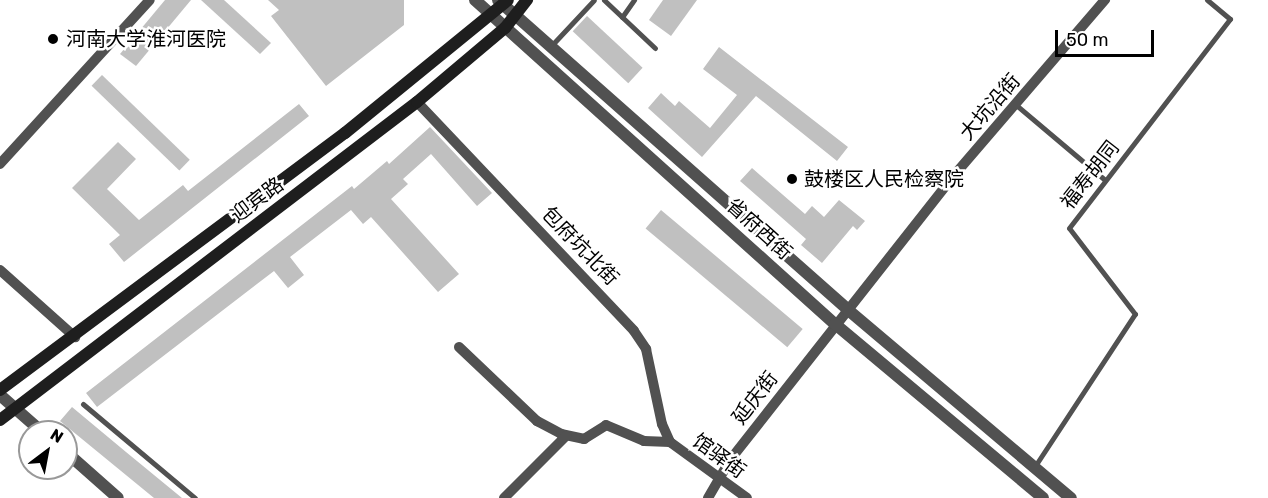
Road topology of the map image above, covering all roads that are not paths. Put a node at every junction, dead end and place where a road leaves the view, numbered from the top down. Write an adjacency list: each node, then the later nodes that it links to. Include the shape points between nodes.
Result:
1 (150, 0): 18 (street)
2 (475, 0): 10 (street, 省府西街)
3 (527, 0): 11 (main road, 迎宾路)
4 (594, 0): 14 (lane)
5 (604, 0): 12 (lane)
6 (634, 0): 12 (lane)
7 (1105, 0): 17 (street, 大坑沿街)
8 (1207, 0): 19 (lane, 福寿胡同, via 1230,19)
9 (503, 2): 10 (main road, 迎宾路); 11 (street, 省府西街)
10 (492, 16): 13 (street, 省府西街); 23 (main road, 迎宾路, via 345,133)
11 (515, 17): 13 (main road, 迎宾路); 14 (street, 省府西街)
12 (622, 17): 15 (lane)
13 (505, 28): 16 (main road, 迎宾路); 22 (street, 省府西街)
14 (550, 47): 21 (street, 省府西街)
15 (655, 48)
16 (417, 102): 28 (main road, 迎宾路); 32 (street, 包府坑北街, via 634,331 646,349 662,424)
17 (1016, 105): 19 (lane); 21 (street, 大坑沿街)
18 (0, 164)
19 (1105, 180): 34 (lane, 福寿胡同, via 1069,228 1135,314)
20 (0, 270): 23 (street)
21 (847, 309): 22 (street, 大坑沿街); 34 (street, 省府西街)
22 (835, 324): 35 (street, 延庆街); 41 (street, 省府西街)
23 (75, 337): 25 (main road, 迎宾路)
24 (459, 347): 31 (street, via 537,421)
25 (0, 390)
26 (0, 396): 28 (street)
27 (83, 404): 37 (lane)
28 (15, 408): 29 (main road, 迎宾路); 30 (street)
29 (0, 420)
30 (28, 420)
31 (566, 436): 32 (street, via 584,438 606,425 644,441); 38 (street)
32 (670, 442): 35 (street, 馆驿街)
33 (78, 463): 36 (street)
34 (1034, 467): 42 (street, 省府西街)
35 (719, 479): 39 (street, 延庆街); 40 (street, 馆驿街)
36 (118, 498)
37 (195, 498)
38 (504, 498)
39 (708, 498)
40 (747, 498)
41 (1044, 498)
42 (1071, 498)

